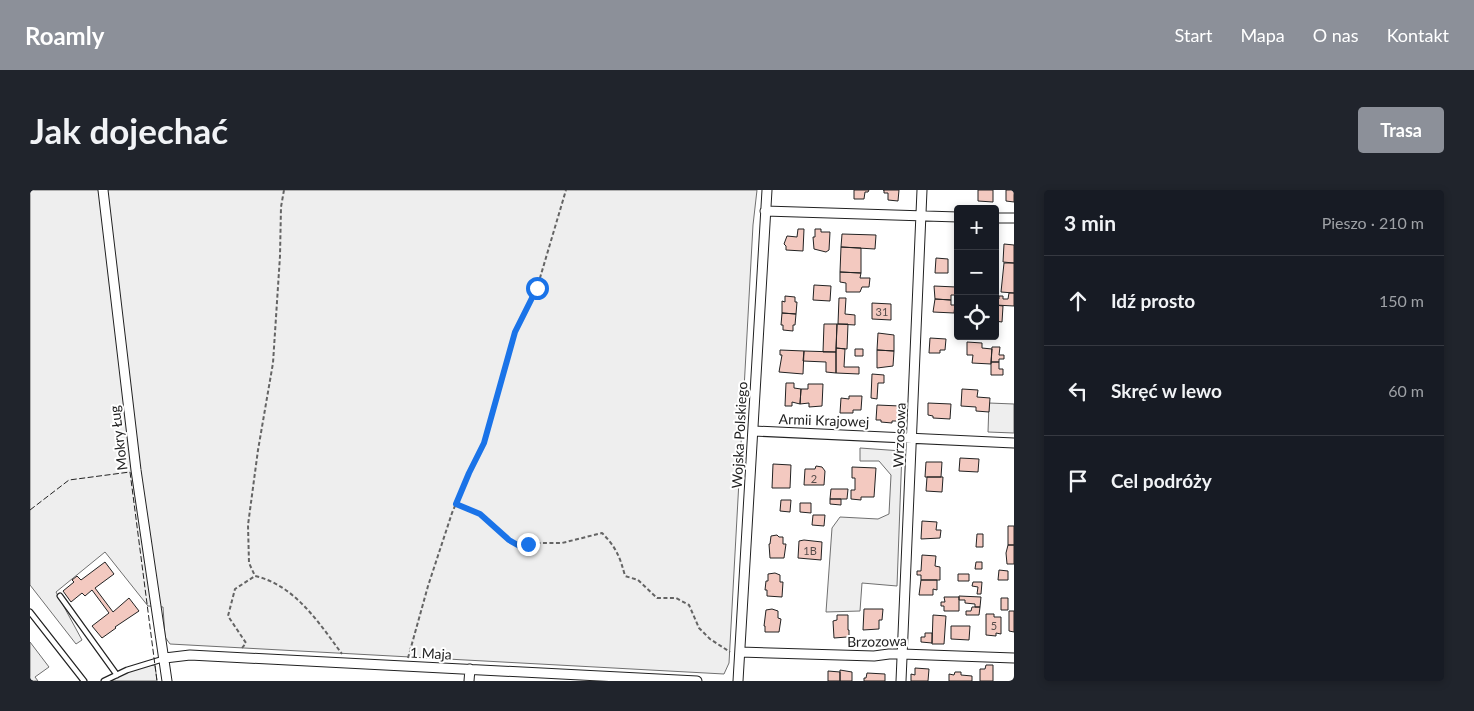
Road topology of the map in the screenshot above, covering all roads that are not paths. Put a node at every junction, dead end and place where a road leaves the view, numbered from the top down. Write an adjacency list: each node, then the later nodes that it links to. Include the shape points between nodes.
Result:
1 (103, 190): 16 (street, Mokry Ług, via 136,470)
2 (766, 190): 4 (street, Wojska Polskiego)
3 (922, 190): 5 (street, Wrzosowa)
4 (765, 211): 5 (street); 9 (street, Wojska Polskiego)
5 (921, 216): 6 (street); 10 (street, Wrzosowa)
6 (954, 217)
7 (999, 218): 8 (street)
8 (1014, 218)
9 (754, 431): 10 (street, Armii Krajowej); 14 (street, Wojska Polskiego)
10 (912, 438): 11 (street, Armii Krajowej); 15 (street, Wrzosowa)
11 (1014, 442)
12 (60, 596): 19 (lane)
13 (30, 612): 20 (lane)
14 (740, 652): 15 (street, Brzozowa); 25 (street, Wojska Polskiego)
15 (902, 654): 17 (street, Brzozowa); 26 (street, Wrzosowa)
16 (165, 658): 18 (street, 1 Maja, via 190,655); 19 (lane); 22 (street, Mokry Ług)
17 (1014, 658)
18 (470, 669): 23 (street); 24 (street, 1 Maja)
19 (116, 675): 21 (lane)
20 (84, 681)
21 (104, 681)
22 (167, 681)
23 (469, 681)
24 (697, 681)
25 (738, 681)
26 (901, 681)

